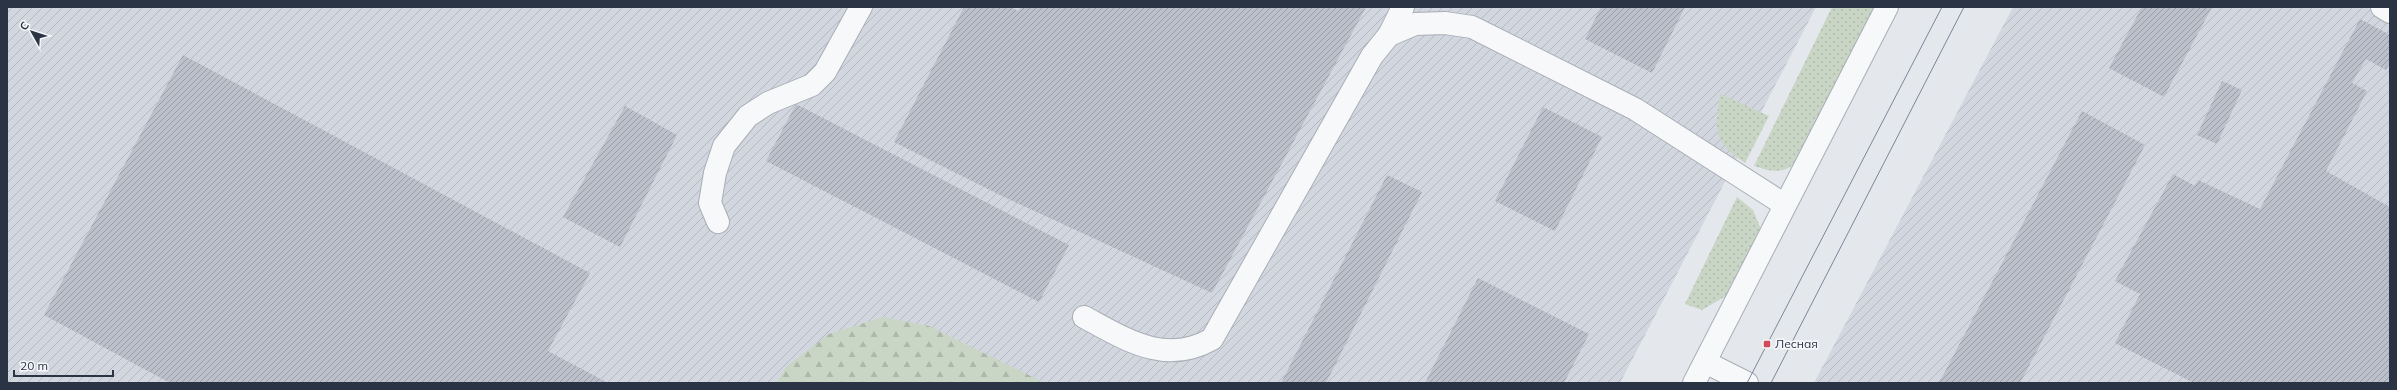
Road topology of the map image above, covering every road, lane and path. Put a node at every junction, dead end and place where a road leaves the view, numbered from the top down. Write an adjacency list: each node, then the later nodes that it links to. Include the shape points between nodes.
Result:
1 (861, 7): 8 (street, via 825,72 812,85 768,103 748,116 724,146 715,173 710,203)
2 (1403, 7): 6 (street)
3 (1887, 7): 7 (street)
4 (2382, 7): 5 (street)
5 (2390, 12)
6 (1389, 35): 7 (street, via 1415,24 1444,23 1472,27 1635,109); 9 (street, via 1372,56 1212,339 1197,348 1156,350 1137,345)
7 (1785, 205): 10 (street)
8 (718, 222)
9 (1084, 317)
10 (1705, 362): 11 (street); 12 (street)
11 (1694, 383)
12 (1747, 383)

